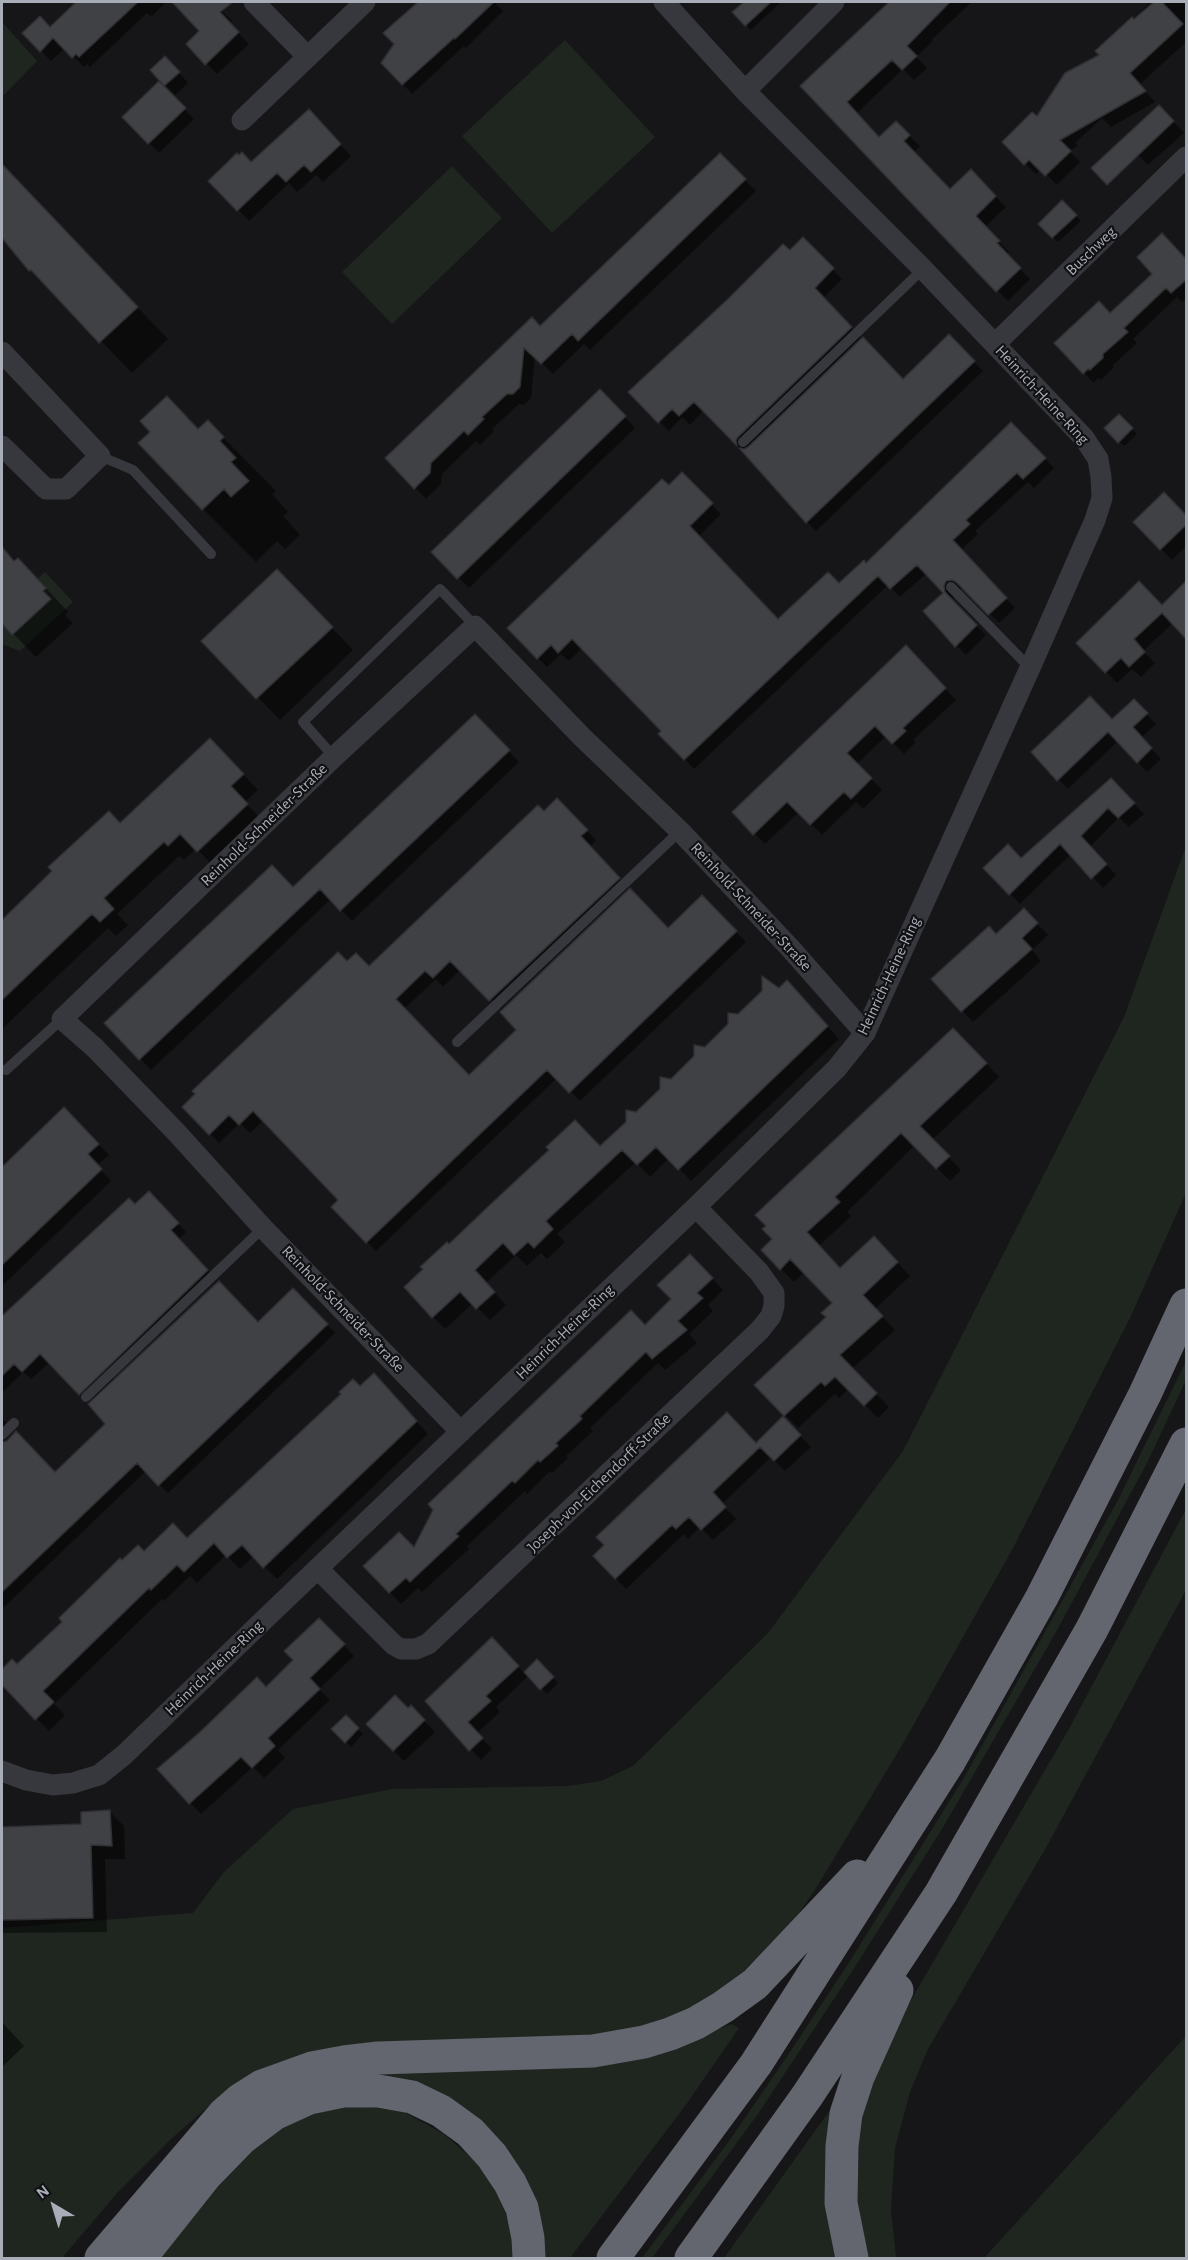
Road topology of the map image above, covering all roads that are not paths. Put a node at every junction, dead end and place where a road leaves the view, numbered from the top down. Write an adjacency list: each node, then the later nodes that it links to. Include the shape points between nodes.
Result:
1 (254, 2): 5 (street)
2 (365, 2): 5 (street)
3 (664, 2): 6 (street, Heinrich-Heine-Ring)
4 (834, 2): 6 (street)
5 (308, 57): 7 (street)
6 (745, 91): 9 (street, Heinrich-Heine-Ring)
7 (242, 120)
8 (1186, 157): 10 (street, Buschweg)
9 (923, 269): 10 (street, Heinrich-Heine-Ring); 12 (lane)
10 (995, 344): 18 (street, Heinrich-Heine-Ring, via 1084,438 1098,459 1101,477 1102,498 1095,520)
11 (2, 352): 14 (street)
12 (743, 442)
13 (2, 446): 14 (street, via 46,489 66,489)
14 (100, 456): 15 (lane, via 133,470)
15 (211, 554)
16 (951, 587): 18 (lane)
17 (475, 626): 19 (street, Reinhold-Schneider-Straße); 19 (lane, via 440,589 303,722); 20 (street, Reinhold-Schneider-Straße)
18 (1030, 668): 22 (street, Heinrich-Heine-Ring)
19 (334, 757): 21 (street, Reinhold-Schneider-Straße)
20 (680, 831): 22 (street, Reinhold-Schneider-Straße); 23 (lane)
21 (62, 1019): 24 (lane); 26 (street, Reinhold-Schneider-Straße, via 177,1133)
22 (865, 1033): 25 (street, Heinrich-Heine-Ring, via 837,1068)
23 (457, 1042)
24 (6, 1070)
25 (696, 1207): 30 (street, Heinrich-Heine-Ring); 33 (street, Joseph-von-Eichendorff-Straße, via 774,1293 771,1316 751,1338 428,1644 416,1649 394,1645)
26 (263, 1228): 28 (lane); 30 (street, Reinhold-Schneider-Straße)
27 (1186, 1305): 35 (highway, via 1042,1597 950,1760)
28 (86, 1397)
29 (14, 1423): 31 (lane)
30 (461, 1432): 33 (street, Heinrich-Heine-Ring)
31 (2, 1435)
32 (1186, 1444): 36 (highway, via 1092,1629)
33 (318, 1569): 34 (street, Heinrich-Heine-Ring, via 99,1775 53,1785)
34 (2, 1771)
35 (915, 1813): 37 (highway, via 754,1984 696,2023 644,2042 593,2051 378,2058 330,2064 262,2086 224,2114); 40 (highway, via 756,2064)
36 (941, 1893): 41 (highway, via 807,2096); 42 (highway, via 858,2077 846,2114 841,2204)
37 (101, 2259)
38 (140, 2259): 39 (highway, via 206,2175 242,2138 274,2114 309,2098 343,2091 378,2091 412,2097 470,2132 492,2156 522,2208)
39 (528, 2259)
40 (613, 2259)
41 (691, 2259)
42 (852, 2259)

